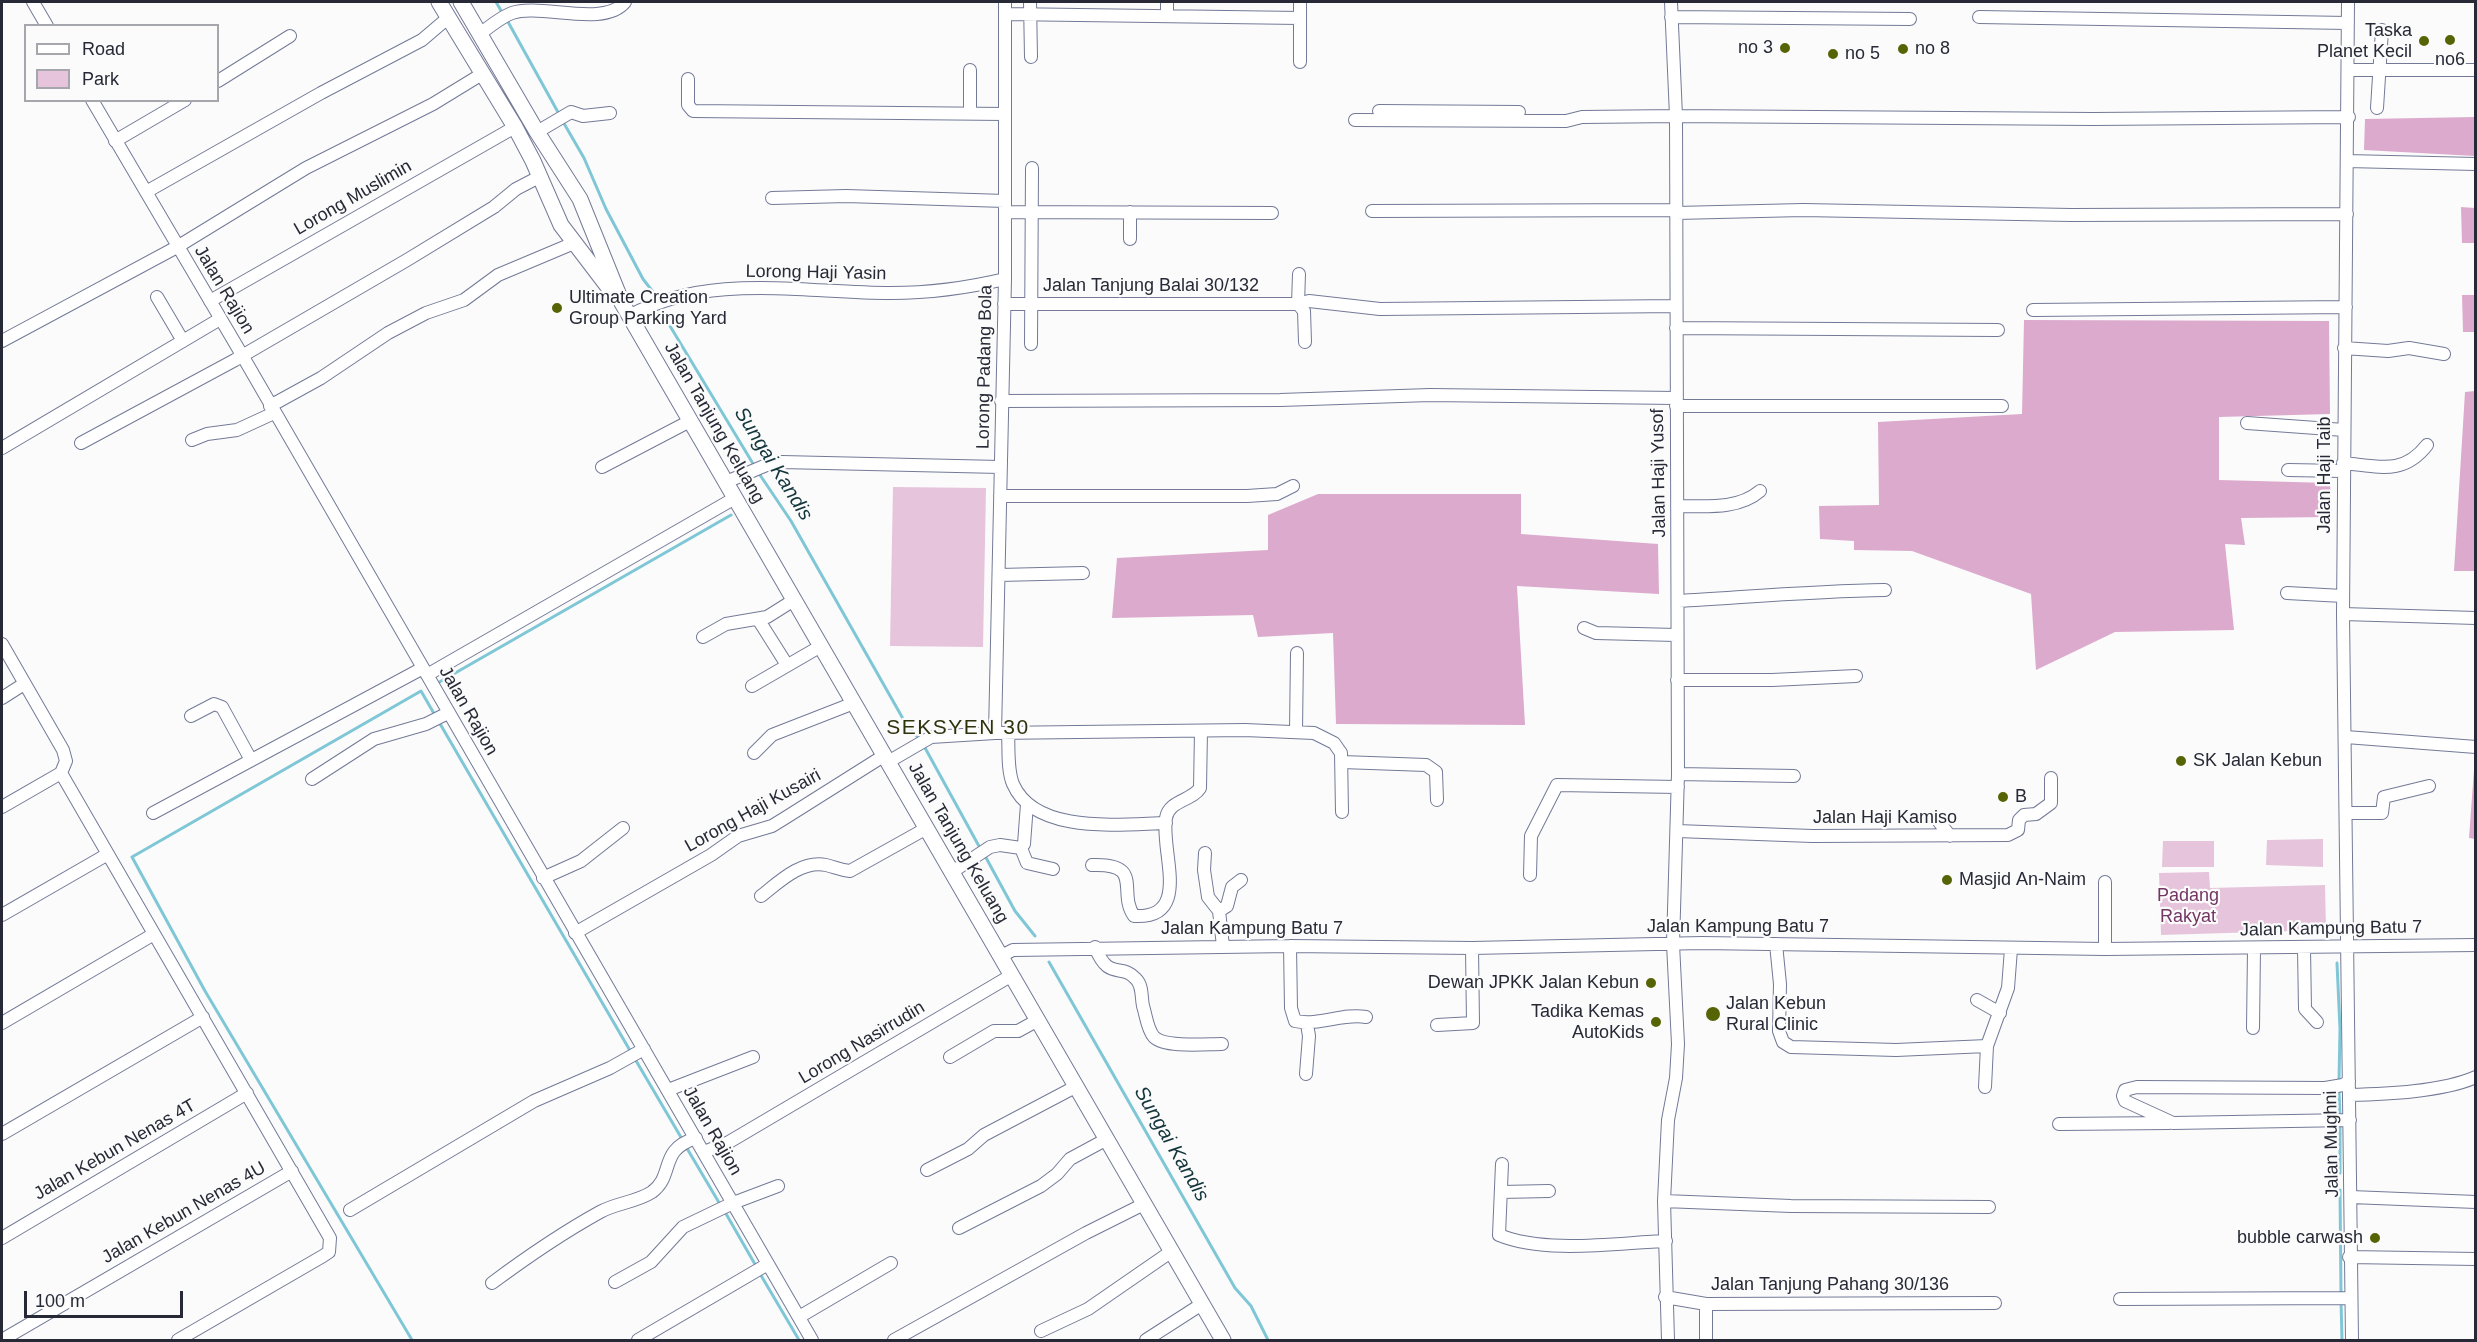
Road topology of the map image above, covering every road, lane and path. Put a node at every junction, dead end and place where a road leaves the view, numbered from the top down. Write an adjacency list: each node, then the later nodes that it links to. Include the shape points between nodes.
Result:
1 (33, 2): 19 (street)
2 (439, 2): 13 (main road, Jalan Tanjung Keluang)
3 (461, 2): 21 (main road, Jalan Tanjung Keluang)
4 (625, 2): 21 (street, via 620,8 599,12 512,13)
5 (1030, 2): 11 (street)
6 (1167, 2): 12 (street)
7 (1300, 2): 16 (street)
8 (1671, 2): 14 (street, Jalan Haji Yusof)
9 (2348, 2): 18 (street, Jalan Haji Taib)
10 (1005, 8): 11 (street); 38 (street, Lorong Padang Bola)
11 (1031, 15): 12 (street); 23 (street)
12 (1167, 16): 16 (street)
13 (449, 17): 29 (main road, Jalan Tanjung Keluang); 51 (street, via 412,46)
14 (1671, 17): 17 (street); 39 (street, Jalan Haji Yusof)
15 (1979, 17): 18 (street)
16 (1300, 18): 24 (street)
17 (1910, 19)
18 (2348, 23): 26 (street, Jalan Haji Taib)
19 (46, 24)
20 (2382, 30): 27 (street)
21 (484, 31): 44 (main road, Jalan Tanjung Keluang)
22 (290, 36): 31 (street)
23 (1030, 57)
24 (1300, 62)
25 (970, 70): 37 (street)
26 (2349, 70): 27 (street); 41 (street, Jalan Haji Taib)
27 (2380, 70): 28 (street); 34 (street)
28 (2475, 70)
29 (482, 74): 43 (main road, Jalan Tanjung Keluang); 62 (street, via 433,104 306,168)
30 (688, 79): 37 (street, via 688,105 695,111)
31 (219, 80)
32 (93, 102): 45 (street, Jalan Rajion)
33 (182, 102): 45 (street)
34 (2378, 108)
35 (1379, 111): 40 (street, via 1560,112)
36 (610, 113): 44 (street, via 566,113)
37 (970, 113): 38 (street)
38 (1005, 114): 53 (street, Lorong Padang Bola)
39 (1676, 116): 40 (street); 41 (street); 55 (street, Jalan Haji Yusof)
40 (1582, 117): 42 (street, via 1566,121)
41 (2349, 117): 46 (street, Jalan Haji Taib)
42 (1355, 120)
43 (515, 127): 50 (main road, Jalan Tanjung Keluang); 66 (street, Lorong Muslimin)
44 (537, 132): 48 (main road, Jalan Tanjung Keluang)
45 (116, 141): 51 (street, Jalan Rajion)
46 (2347, 161): 47 (street); 59 (street, Jalan Haji Taib)
47 (2475, 164)
48 (558, 165): 50 (main road, via 577,207 573,213 564,214 559,209 549,186); 72 (main road, Jalan Tanjung Keluang, via 579,198)
49 (1032, 168): 56 (street)
50 (539, 177): 61 (main road, Jalan Tanjung Keluang); 83 (street, via 407,261)
51 (146, 192): 62 (street, Jalan Rajion)
52 (772, 198): 53 (street, via 846,196)
53 (1005, 206): 56 (street); 64 (street, Lorong Padang Bola)
54 (1372, 211): 55 (street)
55 (1676, 211): 59 (street); 70 (street, Jalan Haji Yusof)
56 (1031, 212): 57 (street); 68 (street)
57 (1130, 212): 58 (street); 60 (street)
58 (1272, 213)
59 (2347, 214): 71 (street, Jalan Haji Taib)
60 (1130, 239)
61 (573, 243): 72 (main road, Jalan Tanjung Keluang); 87 (street, via 498,275 464,300 426,313 388,333)
62 (174, 248): 66 (street, Jalan Rajion); 77 (street)
63 (1299, 274): 69 (street)
64 (1005, 279): 67 (street, Lorong Padang Bola); 72 (street, Lorong Haji Yasin, via 932,292 751,287 671,297)
65 (157, 297): 78 (street)
66 (210, 301): 74 (street, Jalan Rajion)
67 (1004, 304): 68 (street, Jalan Tanjung Balai 30/132); 84 (street, Lorong Padang Bola)
68 (1031, 304): 69 (street, Jalan Tanjung Balai 30/132); 80 (street)
69 (1298, 304): 70 (street, Jalan Tanjung Balai 30/132, via 1329,302 1380,309); 79 (street, via 1304,311)
70 (1676, 306): 75 (street, Jalan Haji Yusof)
71 (2346, 307): 73 (street); 81 (street, Jalan Haji Taib)
72 (625, 310): 88 (main road, Jalan Tanjung Keluang)
73 (2033, 310)
74 (220, 319): 78 (street); 83 (street, Jalan Rajion)
75 (1676, 328): 76 (street); 85 (street, Jalan Haji Yusof)
76 (1998, 330)
77 (2, 341)
78 (183, 341): 94 (street)
79 (1305, 342)
80 (1030, 344)
81 (2344, 348): 82 (street, via 2409,348); 90 (street, Jalan Haji Taib)
82 (2444, 354)
83 (234, 360): 87 (street, Jalan Rajion); 92 (street)
84 (1001, 401): 85 (street, via 1430,395); 96 (street, Lorong Padang Bola)
85 (1676, 402): 86 (street); 104 (street, Jalan Haji Yusof)
86 (2001, 406)
87 (272, 409): 91 (street, via 237,430); 123 (street, Jalan Rajion)
88 (690, 421): 95 (street); 99 (main road, Jalan Tanjung Keluang)
89 (2247, 423): 90 (street)
90 (2344, 430): 97 (street, Jalan Haji Taib)
91 (192, 440)
92 (81, 443)
93 (2427, 445): 97 (street, via 2416,459 2400,466)
94 (2, 448)
95 (602, 467)
96 (1000, 467): 99 (street, via 769,464); 102 (street, Lorong Padang Bola)
97 (2343, 467): 98 (street); 109 (street, Jalan Haji Taib)
98 (2288, 470)
99 (726, 482): 103 (main road, Jalan Tanjung Keluang)
100 (1293, 486): 102 (street, via 1277,494 1247,496)
101 (1760, 491): 104 (street, via 1749,500 1723,505)
102 (1000, 496): 106 (street, Lorong Padang Bola)
103 (735, 498): 110 (main road, Jalan Tanjung Keluang); 123 (street)
104 (1677, 506): 111 (street, Jalan Haji Yusof)
105 (1083, 573): 106 (street)
106 (999, 575): 133 (street, Lorong Padang Bola)
107 (1885, 590): 111 (street)
108 (2287, 593): 109 (street)
109 (2343, 596): 112 (street, Jalan Haji Taib)
110 (794, 600): 114 (street); 119 (main road, Jalan Tanjung Keluang)
111 (1678, 601): 116 (street, Jalan Haji Yusof)
112 (2343, 614): 113 (street); 135 (street, Jalan Haji Taib)
113 (2475, 618)
114 (758, 619): 117 (street, via 726,624); 121 (street)
115 (1584, 628): 116 (street, via 1596,633)
116 (1676, 635): 124 (street, Jalan Haji Yusof)
117 (703, 637)
118 (2, 644): 125 (street)
119 (821, 646): 121 (street); 128 (main road, Jalan Tanjung Keluang)
120 (1297, 653): 132 (street)
121 (787, 665): 126 (street)
122 (1856, 676): 124 (street)
123 (427, 678): 129 (street, Jalan Rajion); 139 (street, via 398,681)
124 (1677, 680): 142 (street, Jalan Haji Yusof)
125 (24, 684): 127 (street); 141 (street, via 63,750 66,761)
126 (752, 686)
127 (2, 698)
128 (854, 703): 137 (street, via 772,735); 138 (main road, Jalan Tanjung Keluang)
129 (446, 713): 145 (street, via 426,724 374,739); 167 (street, Jalan Rajion)
130 (191, 716): 139 (street, via 214,704 222,707)
131 (1201, 731): 132 (street); 134 (street); 155 (street, via 1200,788 1175,804)
132 (1296, 731): 140 (street, via 1324,736 1341,753)
133 (995, 733): 134 (street); 138 (street, Lorong Haji Kusairi, via 931,737)
134 (1008, 733): 149 (street, via 1012,780)
135 (2346, 737): 136 (street); 153 (street, Jalan Haji Taib)
136 (2475, 747)
137 (754, 753)
138 (886, 759): 157 (main road, Jalan Tanjung Keluang); 173 (street, Lorong Haji Kusairi, via 772,826 738,836)
139 (251, 760): 152 (street)
140 (1342, 762): 148 (street, via 1426,765 1436,772); 151 (street)
141 (61, 773): 150 (street); 162 (street)
142 (1678, 774): 143 (street); 147 (street, Jalan Haji Yusof)
143 (1794, 776)
144 (2051, 778): 159 (street, Jalan Haji Kamiso, via 2051,803 2036,814 2024,815 2018,830 2008,835)
145 (312, 779)
146 (2429, 786): 153 (street, via 2384,796 2382,813)
147 (1678, 787): 158 (street, Jalan Haji Yusof); 166 (street, via 1557,785 1531,836)
148 (1437, 800)
149 (1027, 804): 155 (street, via 1082,824); 160 (street)
150 (2, 807)
151 (1342, 812)
152 (153, 813)
153 (2347, 813): 182 (street, Jalan Haji Taib)
154 (1936, 818): 159 (street)
155 (1166, 823): 163 (street, via 1170,892 1162,909 1149,917 1134,916 1123,873 1107,865)
156 (623, 828): 167 (street, via 581,861)
157 (927, 828): 165 (main road, Jalan Tanjung Keluang); 170 (street, via 850,871 825,864 792,872)
158 (1677, 831): 159 (street, Jalan Haji Kamiso); 175 (street, Jalan Haji Yusof)
159 (1950, 836)
160 (1021, 849): 164 (street, via 1028,863); 165 (street, via 990,847)
161 (1205, 853): 171 (street, via 1208,897)
162 (108, 854): 172 (street); 174 (street)
163 (1092, 865)
164 (1053, 869)
165 (952, 872): 187 (main road, Jalan Tanjung Keluang)
166 (1530, 875)
167 (543, 878): 173 (street, Jalan Rajion)
168 (1240, 880): 171 (street, via 1232,887 1227,906)
169 (2105, 882): 184 (street)
170 (761, 896)
171 (1219, 911): 178 (street)
172 (2, 915)
173 (578, 931): 201 (street, Jalan Rajion)
174 (154, 934): 191 (street); 195 (street)
175 (1673, 944): 176 (street, Jalan Kampung Batu 7); 181 (street, Jalan Kampung Batu 7); 225 (street, Jalan Haji Yusof, via 1678,1044 1668,1120)
176 (1776, 944): 183 (street, Jalan Kampung Batu 7); 200 (street, via 1779,1031 1783,1042 1791,1047 1896,1050)
177 (2475, 945): 182 (street, Jalan Kampung Batu 7)
178 (1222, 946): 179 (street, Jalan Kampung Batu 7); 180 (street, Jalan Kampung Batu 7)
179 (1290, 946): 181 (street, Jalan Kampung Batu 7); 196 (street, via 1291,1008 1295,1022)
180 (1095, 947): 187 (street, Jalan Kampung Batu 7, via 1013,950); 199 (street, via 1101,962 1110,970 1132,975 1138,981 1154,1037 1163,1042)
181 (1472, 948): 197 (street, via 1473,1023)
182 (2348, 948): 186 (street, Jalan Kampung Batu 7); 208 (street, Jalan Mughni)
183 (2010, 949): 184 (street, Jalan Kampung Batu 7); 190 (street, via 2008,988)
184 (2105, 949): 185 (street, Jalan Kampung Batu 7)
185 (2254, 949): 186 (street, Jalan Kampung Batu 7); 198 (street)
186 (2304, 949): 194 (street, via 2305,1009)
187 (1001, 956): 188 (main road, Jalan Tanjung Keluang)
188 (1012, 975): 193 (main road, Jalan Tanjung Keluang); 217 (street, Lorong Nasirrudin)
189 (1977, 1000): 190 (street)
190 (2000, 1013): 200 (street)
191 (203, 1017): 210 (street); 214 (street)
192 (1366, 1017): 196 (street, via 1356,1015)
193 (1038, 1020): 203 (street, via 1018,1031 994,1031); 206 (main road, Jalan Tanjung Keluang)
194 (2317, 1022)
195 (2, 1023)
196 (1307, 1024): 204 (street)
197 (1437, 1025)
198 (2253, 1028)
199 (1222, 1044)
200 (1987, 1046): 207 (street)
201 (641, 1050): 209 (street, Jalan Rajion); 230 (street, via 627,1060 534,1101)
202 (753, 1057): 209 (street)
203 (950, 1057)
204 (1305, 1074)
205 (2475, 1077): 208 (street, via 2459,1084 2403,1092)
206 (1077, 1086): 216 (main road, Jalan Tanjung Keluang); 219 (street, via 984,1134 968,1149)
207 (1985, 1087)
208 (2344, 1087): 211 (street, Jalan Mughni); 212 (street, via 2125,1090 2125,1101)
209 (668, 1090): 215 (street, Jalan Rajion)
210 (247, 1093): 220 (street); 232 (street, Jalan Kebun Nenas 4T)
211 (2348, 1120): 212 (street); 224 (street, Jalan Mughni)
212 (2173, 1123): 213 (street)
213 (2058, 1124)
214 (2, 1134)
215 (694, 1138): 217 (street, Jalan Rajion); 239 (street, via 668,1158 659,1187 647,1196 603,1210)
216 (1101, 1142): 227 (main road, Jalan Tanjung Keluang); 231 (street, via 1070,1160 1041,1186)
217 (710, 1150): 228 (street, Jalan Rajion)
218 (1502, 1164): 223 (street)
219 (927, 1170)
220 (292, 1171): 249 (street, Jalan Kebun Nenas 4U); 250 (street, via 330,1238 329,1252)
221 (778, 1186): 228 (street)
222 (1549, 1191): 223 (street)
223 (1501, 1192): 233 (street, via 1499,1235 1518,1243)
224 (2351, 1197): 226 (street, Jalan Mughni); 235 (street, Jalan Mughni)
225 (1664, 1201): 229 (street); 233 (street, Jalan Haji Yusof)
226 (2475, 1202)
227 (1144, 1203): 234 (main road, Jalan Tanjung Keluang); 253 (street)
228 (730, 1204): 238 (street, Jalan Rajion); 240 (street, via 683,1227 651,1262)
229 (1989, 1207)
230 (350, 1210)
231 (959, 1228)
232 (2, 1238)
233 (1666, 1241): 241 (street, Jalan Haji Yusof)
234 (1172, 1251): 245 (main road, Jalan Tanjung Keluang); 248 (street, via 1088,1309)
235 (2349, 1257): 236 (street); 242 (street, Jalan Mughni)
236 (2475, 1259)
237 (891, 1263): 247 (street)
238 (762, 1268): 247 (street, Jalan Rajion); 251 (street)
239 (492, 1282)
240 (615, 1282)
241 (1665, 1297): 246 (street, Jalan Tanjung Pahang 30/136); 256 (street, Jalan Haji Yusof)
242 (2350, 1298): 243 (street); 258 (street, Jalan Mughni)
243 (2120, 1299)
244 (1995, 1303): 246 (street, Jalan Tanjung Pahang 30/136)
245 (1202, 1304): 254 (street); 255 (main road, Jalan Tanjung Keluang)
246 (1706, 1304): 257 (street)
247 (806, 1313): 252 (street, Jalan Rajion)
248 (1041, 1331)
249 (2, 1340)
250 (178, 1341)
251 (638, 1341)
252 (812, 1341)
253 (894, 1341)
254 (1146, 1341)
255 (1223, 1341)
256 (1668, 1341)
257 (1706, 1341)
258 (2352, 1341)

